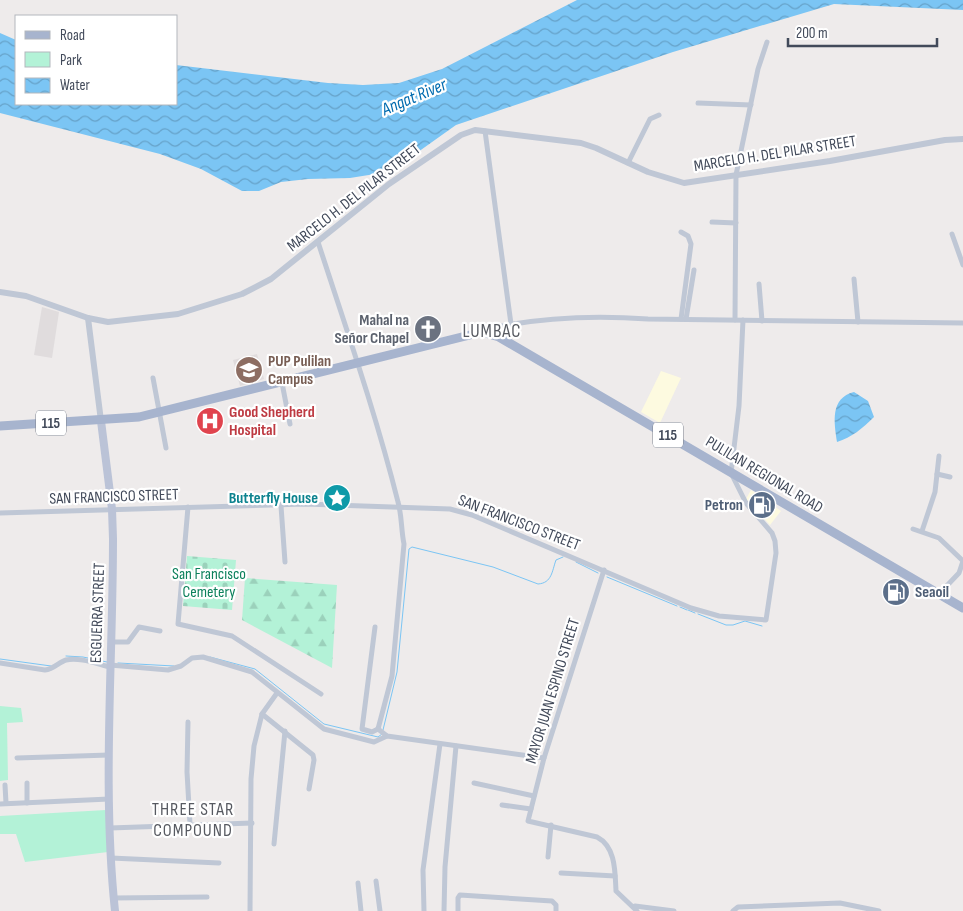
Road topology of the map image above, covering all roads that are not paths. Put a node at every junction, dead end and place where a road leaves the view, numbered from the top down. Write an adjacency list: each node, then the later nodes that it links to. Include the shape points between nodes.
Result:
1 (767, 42): 3 (street)
2 (698, 103): 3 (street)
3 (751, 105): 8 (street)
4 (659, 116): 7 (street, via 650,119)
5 (485, 131): 7 (street, MARCELO H. DEL PILAR STREET, via 581,144); 13 (street, MARCELO H. DEL PILAR STREET, via 475,130 461,136 410,169); 26 (street)
6 (963, 140): 8 (street, MARCELO H. DEL PILAR STREET, via 945,140)
7 (628, 163): 8 (street, MARCELO H. DEL PILAR STREET, via 677,182 696,182)
8 (736, 174): 10 (street)
9 (712, 222): 10 (street)
10 (736, 223): 21 (street)
11 (680, 232): 20 (street, via 688,236 691,244)
12 (952, 234): 14 (street)
13 (318, 242): 19 (street, MARCELO H. DEL PILAR STREET, via 258,288 222,301 178,314 141,319 108,322); 28 (street)
14 (963, 265)
15 (694, 270): 20 (street)
16 (854, 279): 24 (street)
17 (759, 284): 23 (street)
18 (0, 292): 19 (street, MARCELO H. DEL PILAR STREET, via 26,296)
19 (88, 318): 32 (street, ESGUERRA STREET)
20 (684, 319): 21 (street); 26 (street, via 557,317)
21 (735, 320): 22 (street)
22 (743, 320): 23 (street); 37 (street, via 740,397)
23 (762, 321): 24 (street)
24 (858, 322): 25 (street)
25 (963, 323)
26 (511, 324): 27 (street)
27 (482, 332): 28 (main road, 115); 37 (main road, PULILAN REGIONAL ROAD / 115, via 499,337)
28 (358, 363): 30 (main road, 115); 40 (street)
29 (153, 378): 31 (street)
30 (282, 383): 31 (main road, 115); 33 (street)
31 (159, 413): 32 (main road, 115); 35 (street)
32 (101, 420): 34 (main road, 115); 43 (main road, ESGUERRA STREET)
33 (290, 424)
34 (0, 426)
35 (166, 448)
36 (939, 456): 38 (street)
37 (731, 473): 48 (street, SAN FRANCISCO STREET, via 746,503 775,540 766,620 719,616 692,608); 49 (main road, PULILAN REGIONAL ROAD / 115)
38 (937, 474): 39 (street); 46 (street, via 933,500)
39 (950, 477)
40 (399, 505): 41 (street, SAN FRANCISCO STREET); 48 (street, SAN FRANCISCO STREET, via 450,509 472,515); 60 (street, via 404,544 400,606 392,676)
41 (281, 506): 42 (street, SAN FRANCISCO STREET); 47 (street)
42 (188, 507): 43 (street, SAN FRANCISCO STREET); 57 (street, via 178,624 232,636)
43 (112, 509): 44 (street, SAN FRANCISCO STREET); 53 (main road, ESGUERRA STREET)
44 (0, 513)
45 (913, 528): 46 (street)
46 (922, 531): 49 (street, via 939,538 963,561 959,573)
47 (285, 562)
48 (604, 570): 67 (street, MAYOR JUAN ESPINO STREET)
49 (939, 594): 50 (main road, PULILAN REGIONAL ROAD / 115)
50 (963, 608)
51 (375, 627): 60 (street, via 362,728 372,732)
52 (160, 631): 53 (street, via 139,627 128,642)
53 (111, 642): 55 (main road, ESGUERRA STREET)
54 (0, 663): 55 (street, via 45,670 64,661 80,660)
55 (110, 666): 56 (street, via 168,670 192,658 203,658 250,670); 65 (main road, ESGUERRA STREET)
56 (277, 693): 58 (street); 62 (street, via 324,729 374,742)
57 (321, 694)
58 (262, 714): 61 (street); 78 (street, via 251,778)
59 (188, 722): 79 (street, via 186,772)
60 (378, 729): 62 (street)
61 (285, 731): 71 (street, via 314,756); 82 (street)
62 (387, 736): 63 (street)
63 (440, 744): 64 (street); 97 (street, via 423,870)
64 (456, 746): 67 (street); 98 (street, via 444,876)
65 (109, 755): 66 (street); 73 (main road, ESGUERRA STREET)
66 (17, 758)
67 (544, 758): 72 (street, MAYOR JUAN ESPINO STREET)
68 (27, 783): 75 (street)
69 (474, 783): 72 (street)
70 (5, 785): 74 (street)
71 (309, 789)
72 (534, 796): 77 (street, MAYOR JUAN ESPINO STREET)
73 (109, 799): 75 (street); 81 (main road, ESGUERRA STREET)
74 (3, 803): 75 (street)
75 (27, 803)
76 (502, 805): 77 (street)
77 (531, 809): 80 (street, MAYOR JUAN ESPINO STREET, via 528,820)
78 (252, 823): 79 (street); 94 (street)
79 (190, 824): 81 (street)
80 (551, 826): 83 (street); 87 (street, via 603,841 612,857)
81 (110, 828): 84 (main road, ESGUERRA STREET)
82 (274, 844)
83 (548, 856)
84 (111, 858): 85 (street); 91 (main road, ESGUERRA STREET)
85 (219, 862)
86 (561, 873): 87 (street)
87 (616, 876): 92 (street, via 616,891)
88 (376, 881): 96 (street)
89 (358, 883): 95 (street)
90 (208, 897): 91 (street)
91 (114, 898): 93 (main road, ESGUERRA STREET)
92 (636, 909): 101 (street)
93 (115, 911)
94 (250, 911)
95 (361, 911)
96 (380, 911)
97 (424, 911)
98 (444, 911)
99 (458, 911): 100 (street, via 460,895 552,901)
100 (556, 911)
101 (674, 911)
102 (733, 911): 103 (street, via 738,907 840,903)
103 (879, 911)

